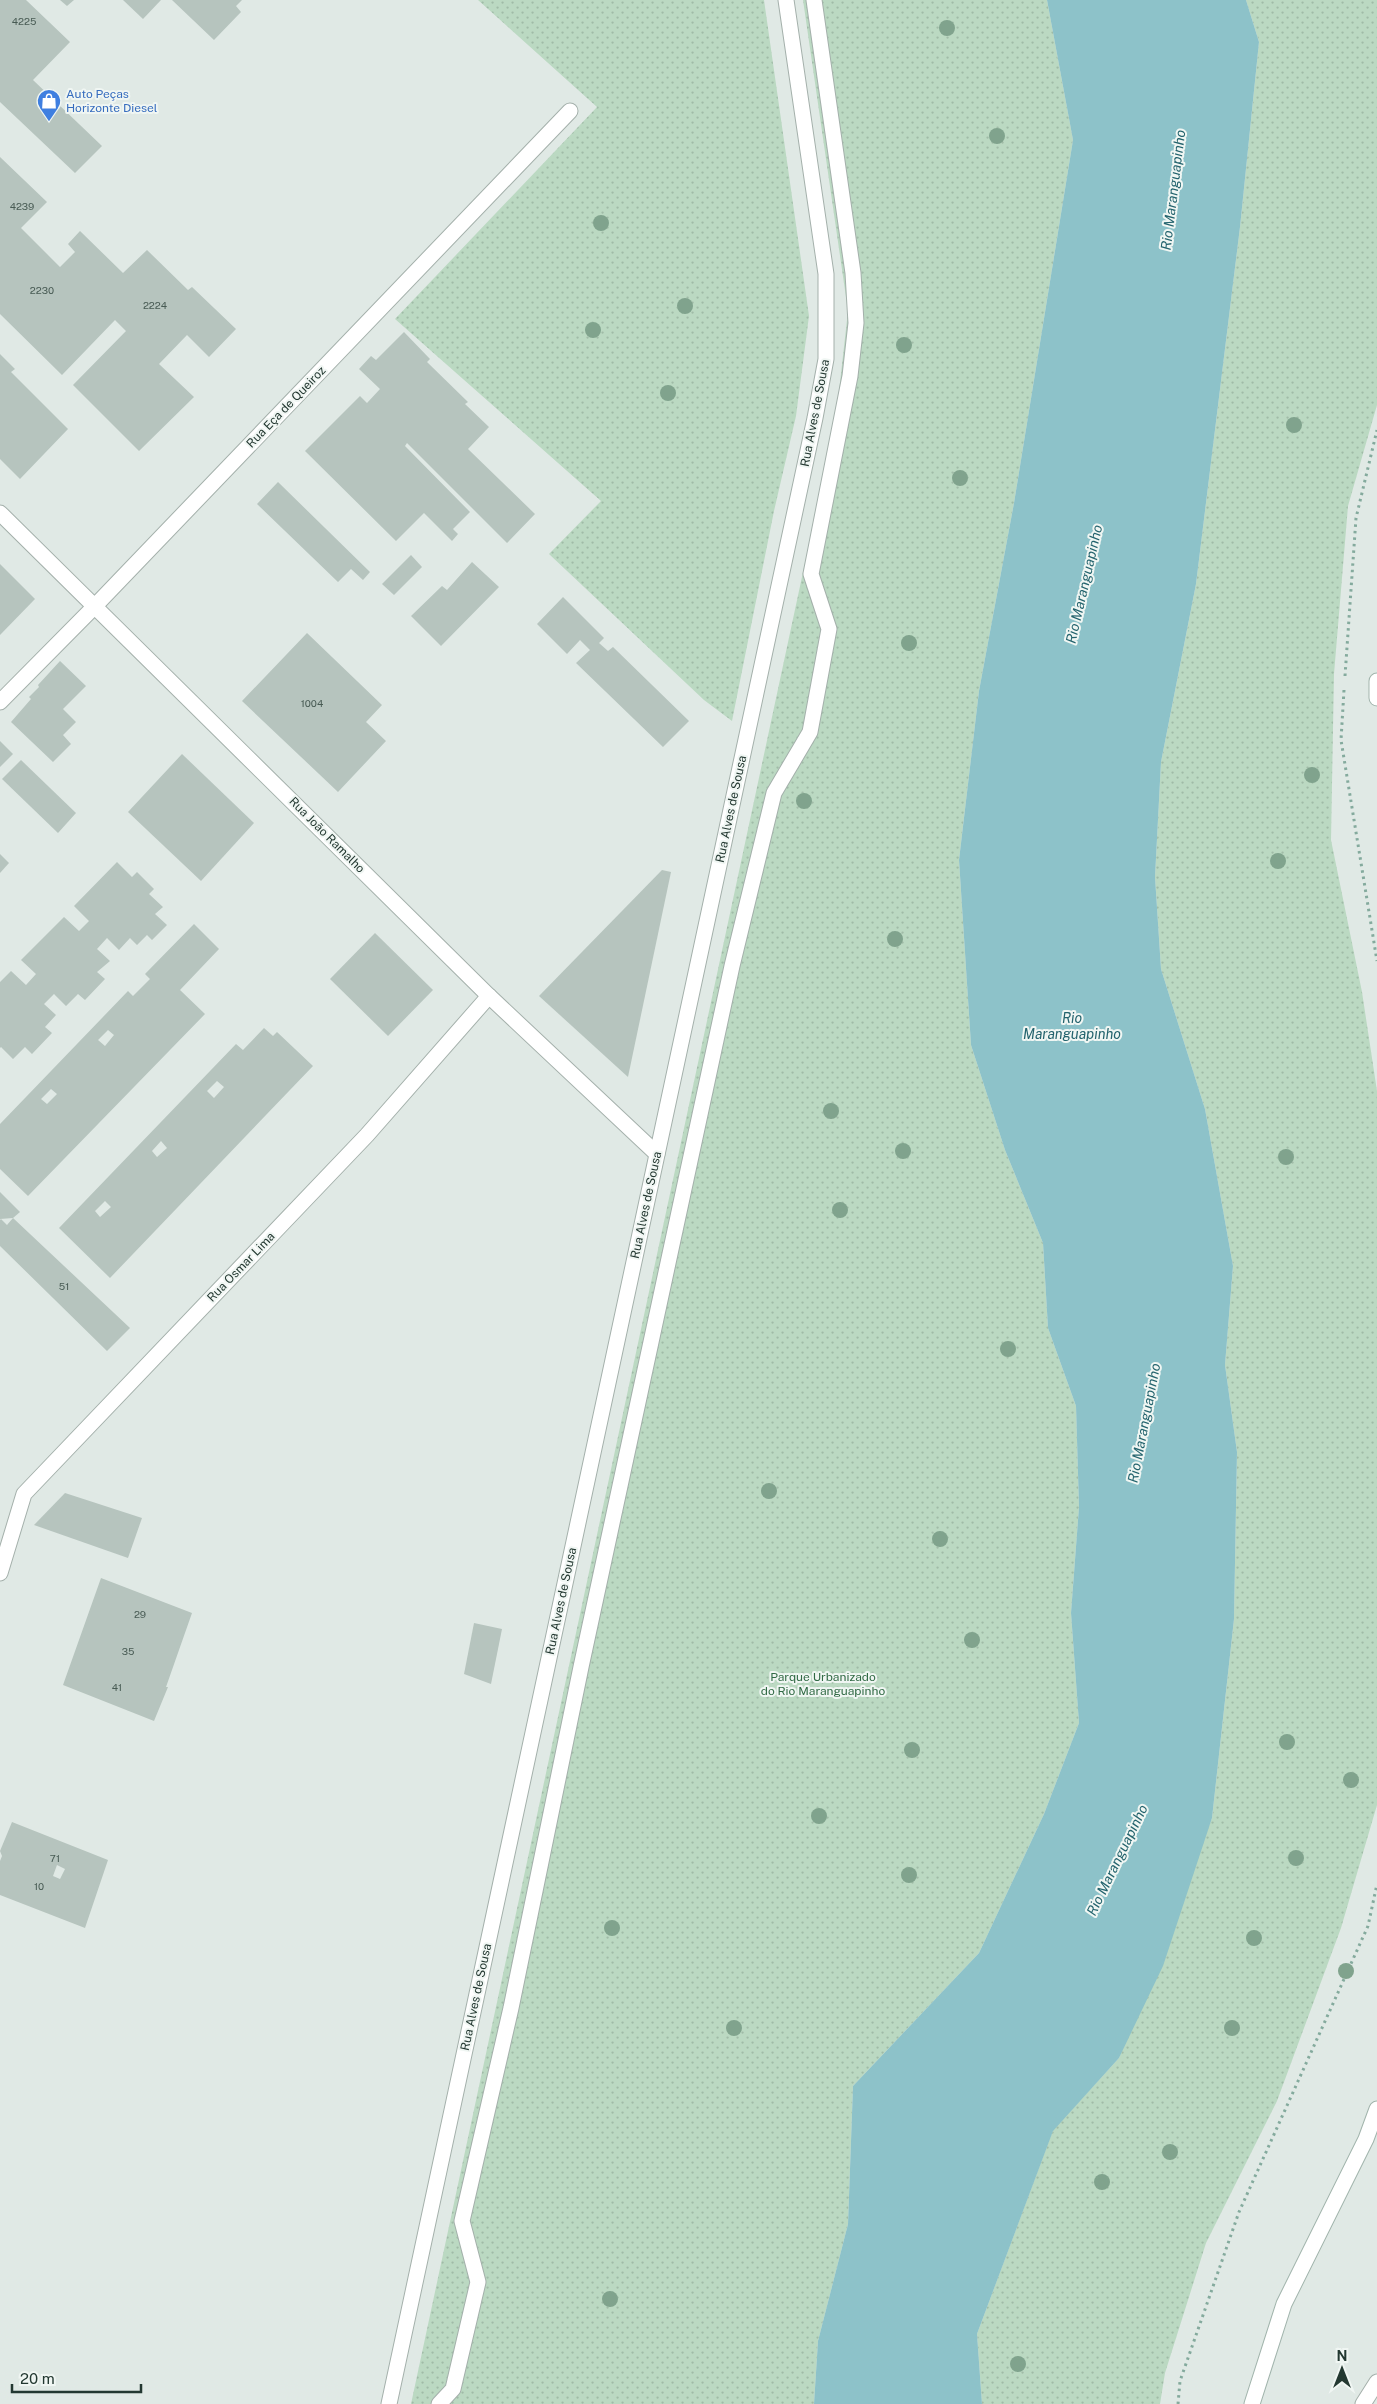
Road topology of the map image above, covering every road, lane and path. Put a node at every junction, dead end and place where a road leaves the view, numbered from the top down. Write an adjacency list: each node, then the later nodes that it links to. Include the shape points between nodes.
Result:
1 (786, 0): 10 (street, Rua Alves de Sousa, via 826,274 826,359)
2 (814, 0): 17 (street, via 853,273 856,323 850,376 811,574 829,629 810,732 774,793 732,966 511,2008 462,2220 478,2282 453,2389)
3 (570, 111): 5 (street, Rua Eça de Queiroz)
4 (0, 513): 5 (street, Rua João Ramalho)
5 (95, 606): 8 (street, Rua Eça de Queiroz); 9 (street, Rua João Ramalho)
6 (1377, 681): 7 (street)
7 (1377, 698)
8 (0, 702)
9 (489, 996): 10 (street, Rua João Ramalho); 11 (street, Rua Osmar Lima, via 367,1136 24,1494)
10 (657, 1154): 16 (street, Rua Alves de Sousa)
11 (4, 1545): 12 (street, Rua Osmar Lima)
12 (0, 1573)
13 (1377, 1884): 18 (path, via 1368,1926 1240,2212 1180,2381)
14 (1377, 2109): 19 (street, via 1366,2139 1284,2304)
15 (1377, 2382): 20 (street)
16 (389, 2404)
17 (439, 2404)
18 (1178, 2404)
19 (1252, 2404)
20 (1363, 2404)

